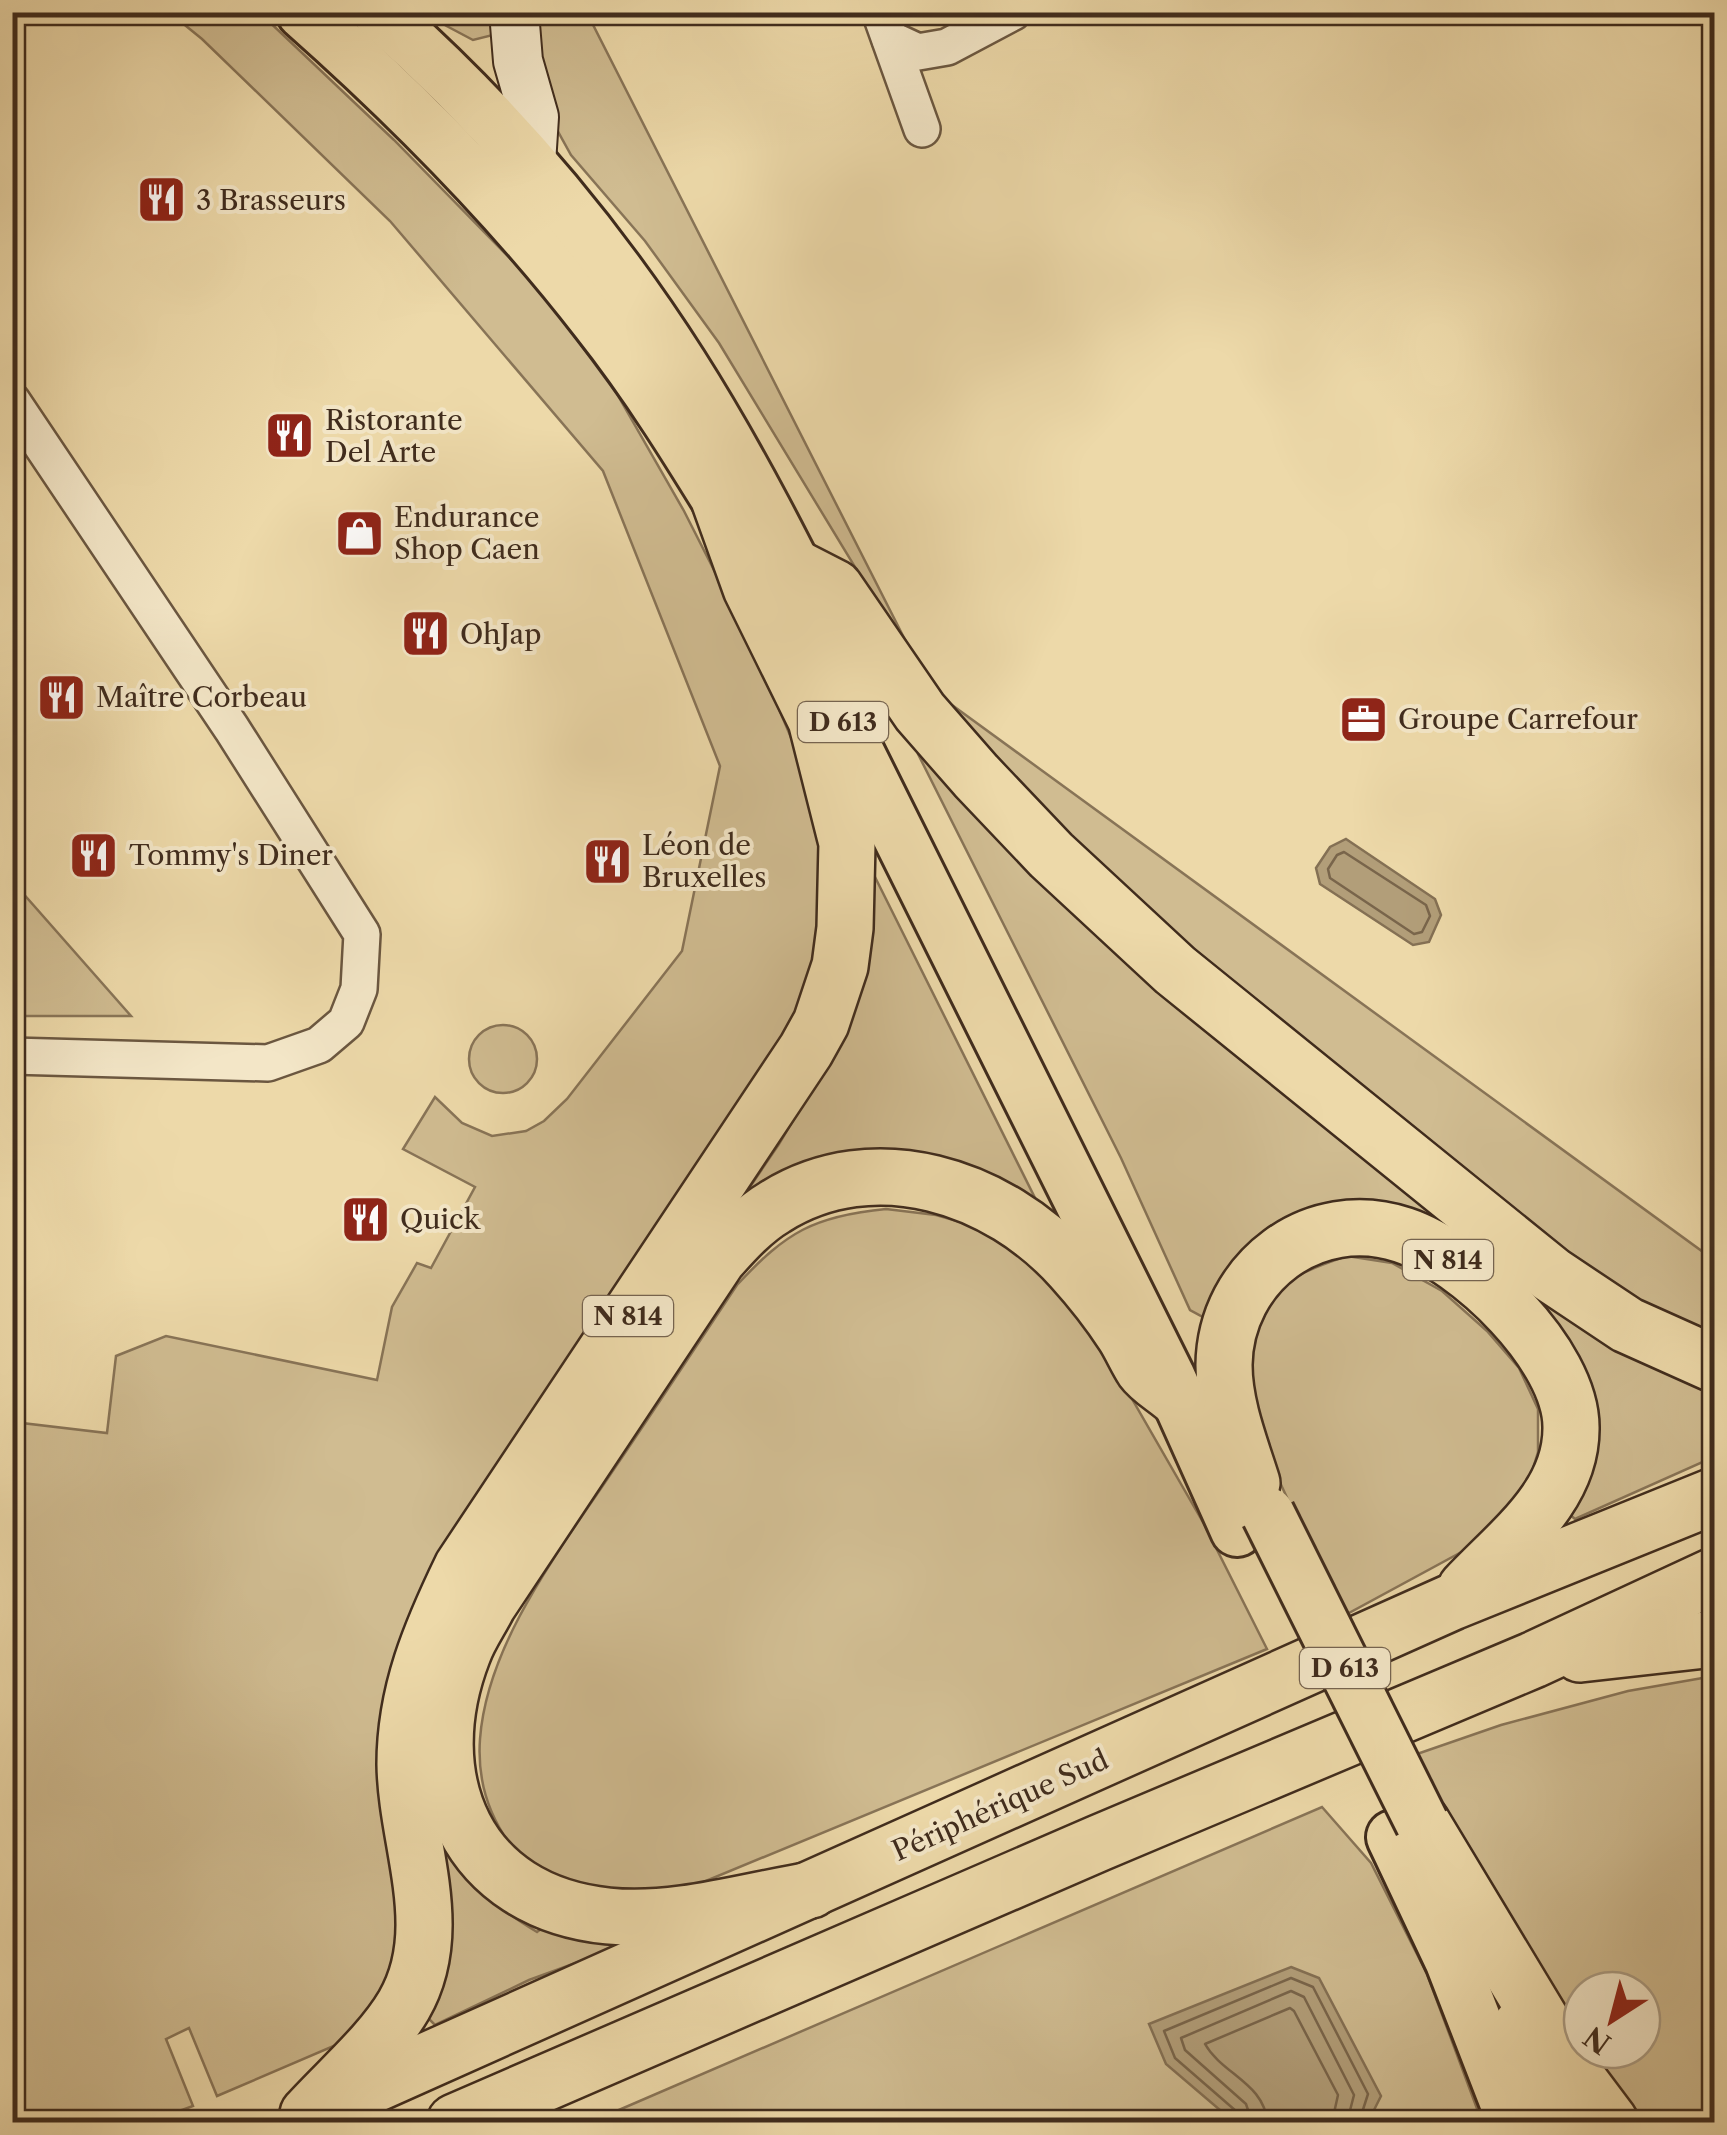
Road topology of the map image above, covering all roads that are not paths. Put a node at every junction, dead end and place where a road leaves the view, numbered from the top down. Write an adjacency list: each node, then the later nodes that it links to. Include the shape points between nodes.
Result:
1 (303, 12): 9 (main road, D 613, via 513,221 597,320)
2 (380, 12): 7 (main road, D 613)
3 (514, 12): 7 (street, via 518,61 534,117)
4 (1014, 12): 5 (street, via 947,48 918,52)
5 (885, 26): 6 (street)
6 (922, 129)
7 (531, 163): 10 (main road, D 613, via 680,364)
8 (12, 401): 11 (street, via 362,934 359,989 346,1022 303,1052 268,1062)
9 (720, 502): 13 (main road, D 613, via 798,633); 22 (highway, N 814, via 751,588 816,720 847,842 840,966 806,1050 472,1551 430,1633 408,1706 405,1766 424,1944 405,2004)
10 (796, 568): 12 (highway, N 814, via 835,588 920,712 976,776 1175,970 1552,1276 1627,1326); 15 (main road, D 613)
11 (12, 1056)
12 (1714, 1364)
13 (1178, 1398): 15 (main road, D 613); 21 (highway, N 814, via 1145,1372 1097,1297 1026,1225 975,1196 928,1180 847,1180 814,1188 765,1214 718,1259 471,1636 452,1691 447,1769 473,1844 495,1870 543,1902 613,1917 680,1913)
14 (1714, 1496): 17 (highway, Périphérique Sud / N 814)
15 (1252, 1509): 17 (highway, N 814, via 1224,1366 1235,1306 1274,1258 1303,1238 1330,1229 1405,1235 1494,1296 1544,1350 1565,1386 1572,1428 1552,1494); 20 (main road, D 613, bridge)
16 (1714, 1576): 19 (highway)
17 (1452, 1602): 21 (highway, Périphérique Sud / N 814)
18 (1714, 1639): 19 (highway)
19 (1533, 1660): 23 (highway)
20 (1408, 1830): 24 (main road, D 613); 25 (main road, D 613); 26 (highway)
21 (811, 1890): 22 (highway, Périphérique Sud / N 814)
22 (298, 2118)
23 (455, 2122)
24 (1514, 2122)
25 (1567, 2122)
26 (1610, 2122)

